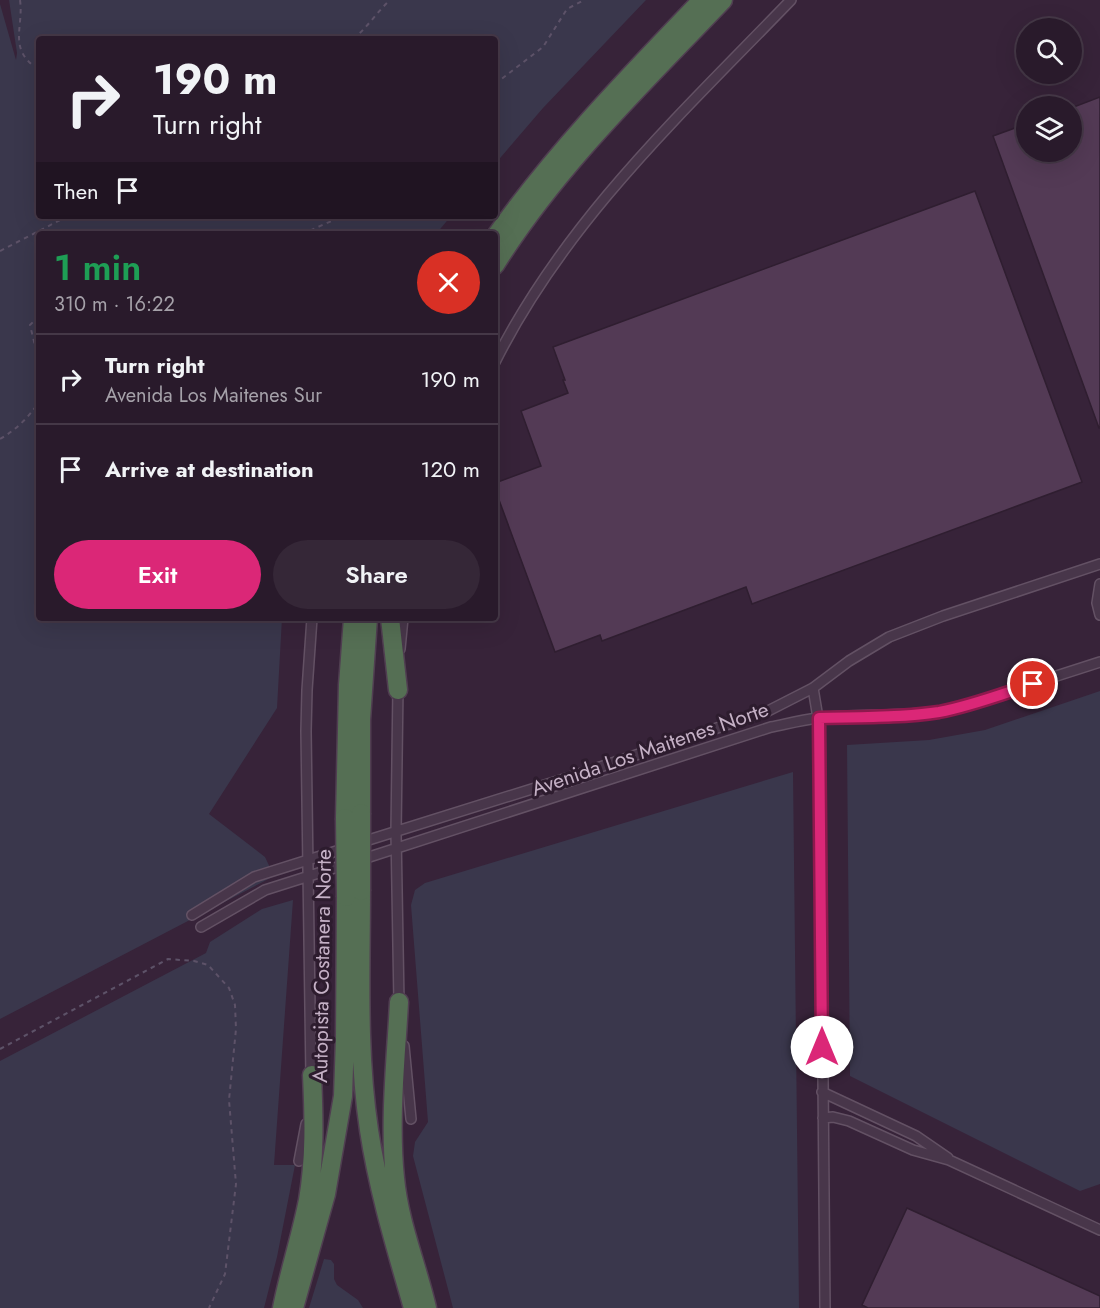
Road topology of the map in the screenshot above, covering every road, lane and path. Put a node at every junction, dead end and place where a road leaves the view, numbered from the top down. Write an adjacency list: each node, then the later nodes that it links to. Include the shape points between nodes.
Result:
1 (20, 0): 8 (path, via 18,31 22,53)
2 (390, 0): 7 (path)
3 (584, 0): 9 (path, via 567,9 543,47)
4 (702, 0): 15 (highway, via 566,146)
5 (723, 0): 17 (highway, via 584,147)
6 (791, 0): 20 (street, via 596,207 544,276)
7 (357, 36)
8 (36, 68)
9 (498, 82)
10 (62, 219): 12 (path)
11 (336, 219): 13 (path)
12 (39, 231)
13 (309, 231)
14 (36, 232): 16 (path)
15 (498, 233)
16 (0, 251)
17 (498, 261)
18 (36, 318): 19 (path, via 30,325)
19 (36, 350)
20 (498, 356)
21 (36, 406): 22 (path, via 14,430)
22 (0, 438)
23 (1100, 564): 32 (street, Avenida Los Maitenes Norte, via 889,637)
24 (1100, 584): 25 (street)
25 (1100, 615)
26 (312, 621): 40 (street, via 307,690)
27 (353, 621): 37 (highway, Autopista Costanera Norte, via 348,685)
28 (368, 621): 37 (highway, Autopista Costanera Norte)
29 (390, 621): 33 (highway)
30 (403, 621): 33 (street)
31 (1100, 663): 34 (street, via 939,712)
32 (813, 688): 34 (street); 35 (street, Avenida Los Maitenes Norte, via 768,711)
33 (398, 690): 38 (street)
34 (819, 718): 36 (street, via 758,731); 48 (street)
35 (567, 778): 36 (street); 38 (street, Avenida Los Maitenes Norte)
36 (571, 792): 39 (street)
37 (353, 816): 42 (highway, Autopista Costanera Norte, bridge)
38 (396, 832): 39 (street); 40 (street, Avenida Los Maitenes Norte)
39 (397, 849): 41 (street); 45 (street)
40 (309, 859): 41 (street); 43 (street, Avenida Los Maitenes Norte, via 254,877)
41 (309, 875): 44 (street, via 265,890); 47 (street)
42 (354, 894): 56 (highway, Autopista Costanera Norte, via 343,1096 326,1194); 57 (highway, Autopista Costanera Norte, via 366,1110 384,1208)
43 (192, 915)
44 (201, 927)
45 (399, 1002): 49 (street); 58 (highway, via 395,1178)
46 (0, 1049): 54 (path, via 168,959 208,965 229,987 236,1029 229,1100 236,1184 225,1274)
47 (312, 1075): 52 (street); 55 (highway, via 311,1180)
48 (822, 1092): 50 (street); 51 (street, via 916,1136)
49 (411, 1119)
50 (822, 1119): 51 (street, via 849,1121 914,1150); 59 (street)
51 (950, 1160): 53 (street)
52 (299, 1161)
53 (1100, 1230)
54 (209, 1308)
55 (282, 1308)
56 (294, 1308)
57 (413, 1308)
58 (427, 1308)
59 (825, 1308)

